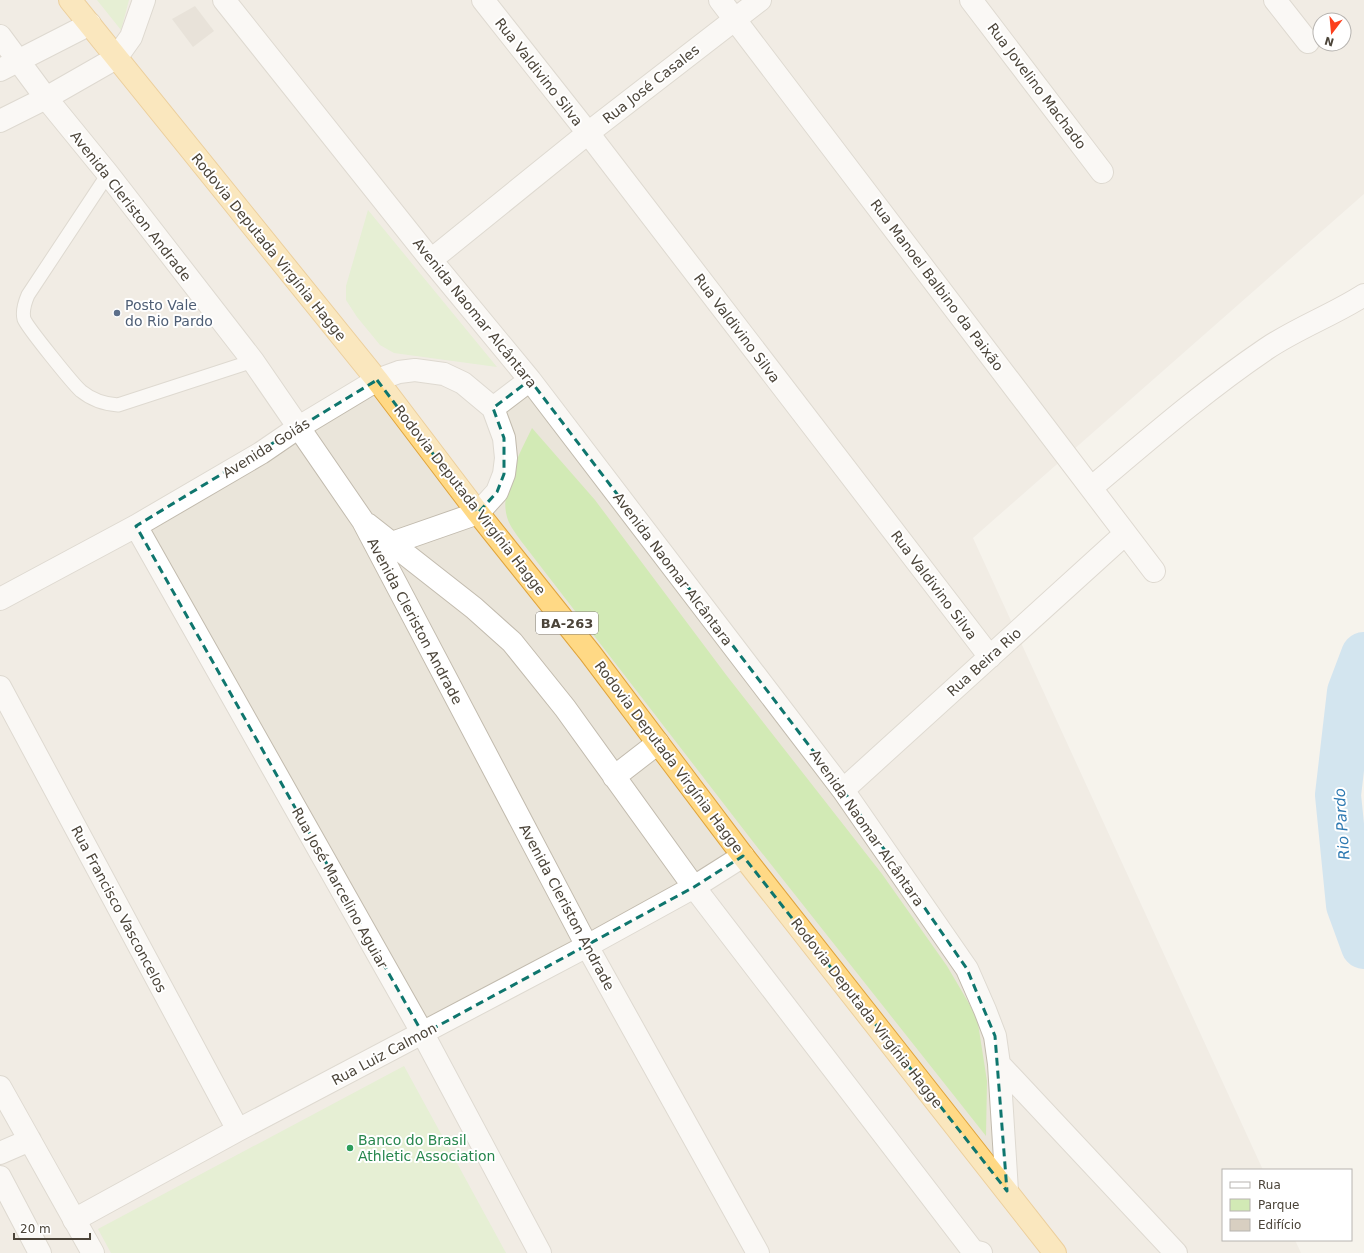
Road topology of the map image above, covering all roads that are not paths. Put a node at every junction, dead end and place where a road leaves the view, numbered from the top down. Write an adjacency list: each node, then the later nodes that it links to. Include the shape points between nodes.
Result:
1 (70, 0): 10 (highway, Rodovia Deputada Virgínia Hagge / BA-263)
2 (144, 0): 13 (street, via 131,37)
3 (224, 0): 20 (street, Avenida Naomar Alcântara)
4 (483, 0): 17 (street, Rua Valdivino Silva)
5 (720, 0): 9 (street, Rua Manoel Balbino da Paixão)
6 (760, 0): 9 (street, Rua José Casales)
7 (971, 0): 18 (street, Rua Jovelino Machado)
8 (1275, 0): 12 (street)
9 (734, 19): 17 (street, Rua José Casales); 27 (street, Rua Manoel Balbino da Paixão)
10 (90, 24): 13 (highway, Rodovia Deputada Virgínia Hagge / BA-263); 14 (street)
11 (0, 36): 14 (street, Avenida Cleriston Andrade)
12 (1308, 42)
13 (116, 58): 15 (street); 23 (highway, Rodovia Deputada Virgínia Hagge / BA-263)
14 (9, 65): 15 (street, Avenida Cleriston Andrade)
15 (46, 98): 16 (street); 19 (street, Avenida Cleriston Andrade)
16 (0, 121)
17 (588, 133): 20 (street, Rua José Casales); 35 (street, Rua Valdivino Silva)
18 (1102, 172)
19 (108, 174): 22 (street, Avenida Cleriston Andrade); 22 (lane, via 28,295 24,303 27,324 81,391 105,404 118,405)
20 (431, 260): 24 (street, Avenida Naomar Alcântara)
21 (1364, 295): 27 (street, via 1341,310 1267,348 1175,417)
22 (253, 360): 26 (street, Avenida Cleriston Andrade)
23 (376, 380): 25 (street, Avenida Goiás, via 399,372 415,370 444,374 462,383); 26 (street, Avenida Goiás); 28 (highway, Rodovia Deputada Virgínia Hagge / BA-263)
24 (530, 380): 25 (street); 39 (street, Avenida Naomar Alcântara)
25 (493, 408): 28 (street, via 504,438 504,474 497,492)
26 (299, 427): 29 (street, Avenida Cleriston Andrade); 30 (street, Avenida Goiás, via 261,453)
27 (1091, 488): 31 (street, Rua Manoel Balbino da Paixão)
28 (478, 513): 32 (street); 37 (highway, Rodovia Deputada Virgínia Hagge / BA-263)
29 (363, 521): 32 (street); 42 (street, Avenida Cleriston Andrade)
30 (136, 526): 34 (street, Avenida Goiás); 43 (street, Rua José Marcelino Aguiar)
31 (1125, 534): 33 (street, Rua Manoel Balbino da Paixão); 35 (street, Rua Beira Rio)
32 (392, 543): 38 (street, via 474,608 512,642 565,708)
33 (1154, 571)
34 (0, 599)
35 (990, 657): 39 (street, Rua Beira Rio)
36 (0, 687): 46 (street, Rua Francisco Vasconcelos)
37 (658, 743): 38 (street); 40 (highway, Rodovia Deputada Virgínia Hagge / BA-263)
38 (614, 776): 41 (street)
39 (843, 790): 44 (street, Avenida Naomar Alcântara, via 966,969 986,1010 995,1036)
40 (743, 856): 41 (street, Rua Luiz Calmon); 50 (highway, Rodovia Deputada Virgínia Hagge / BA-263)
41 (694, 887): 42 (street, Rua Luiz Calmon); 52 (street)
42 (587, 946): 43 (street, Rua Luiz Calmon); 56 (street, Avenida Cleriston Andrade)
43 (423, 1034): 46 (street, Rua Luiz Calmon); 55 (street, Rua José Marcelino Aguiar)
44 (999, 1064): 50 (street, Avenida Naomar Alcântara); 58 (street)
45 (0, 1087): 47 (street)
46 (238, 1130): 51 (street, Rua Luiz Calmon)
47 (30, 1140): 48 (street); 51 (street)
48 (0, 1153)
49 (0, 1177): 53 (street)
50 (1007, 1191): 57 (highway, Rodovia Deputada Virgínia Hagge / BA-263)
51 (74, 1220): 54 (street)
52 (976, 1252)
53 (40, 1253)
54 (93, 1253)
55 (540, 1253)
56 (758, 1253)
57 (1055, 1253)
58 (1176, 1253)

